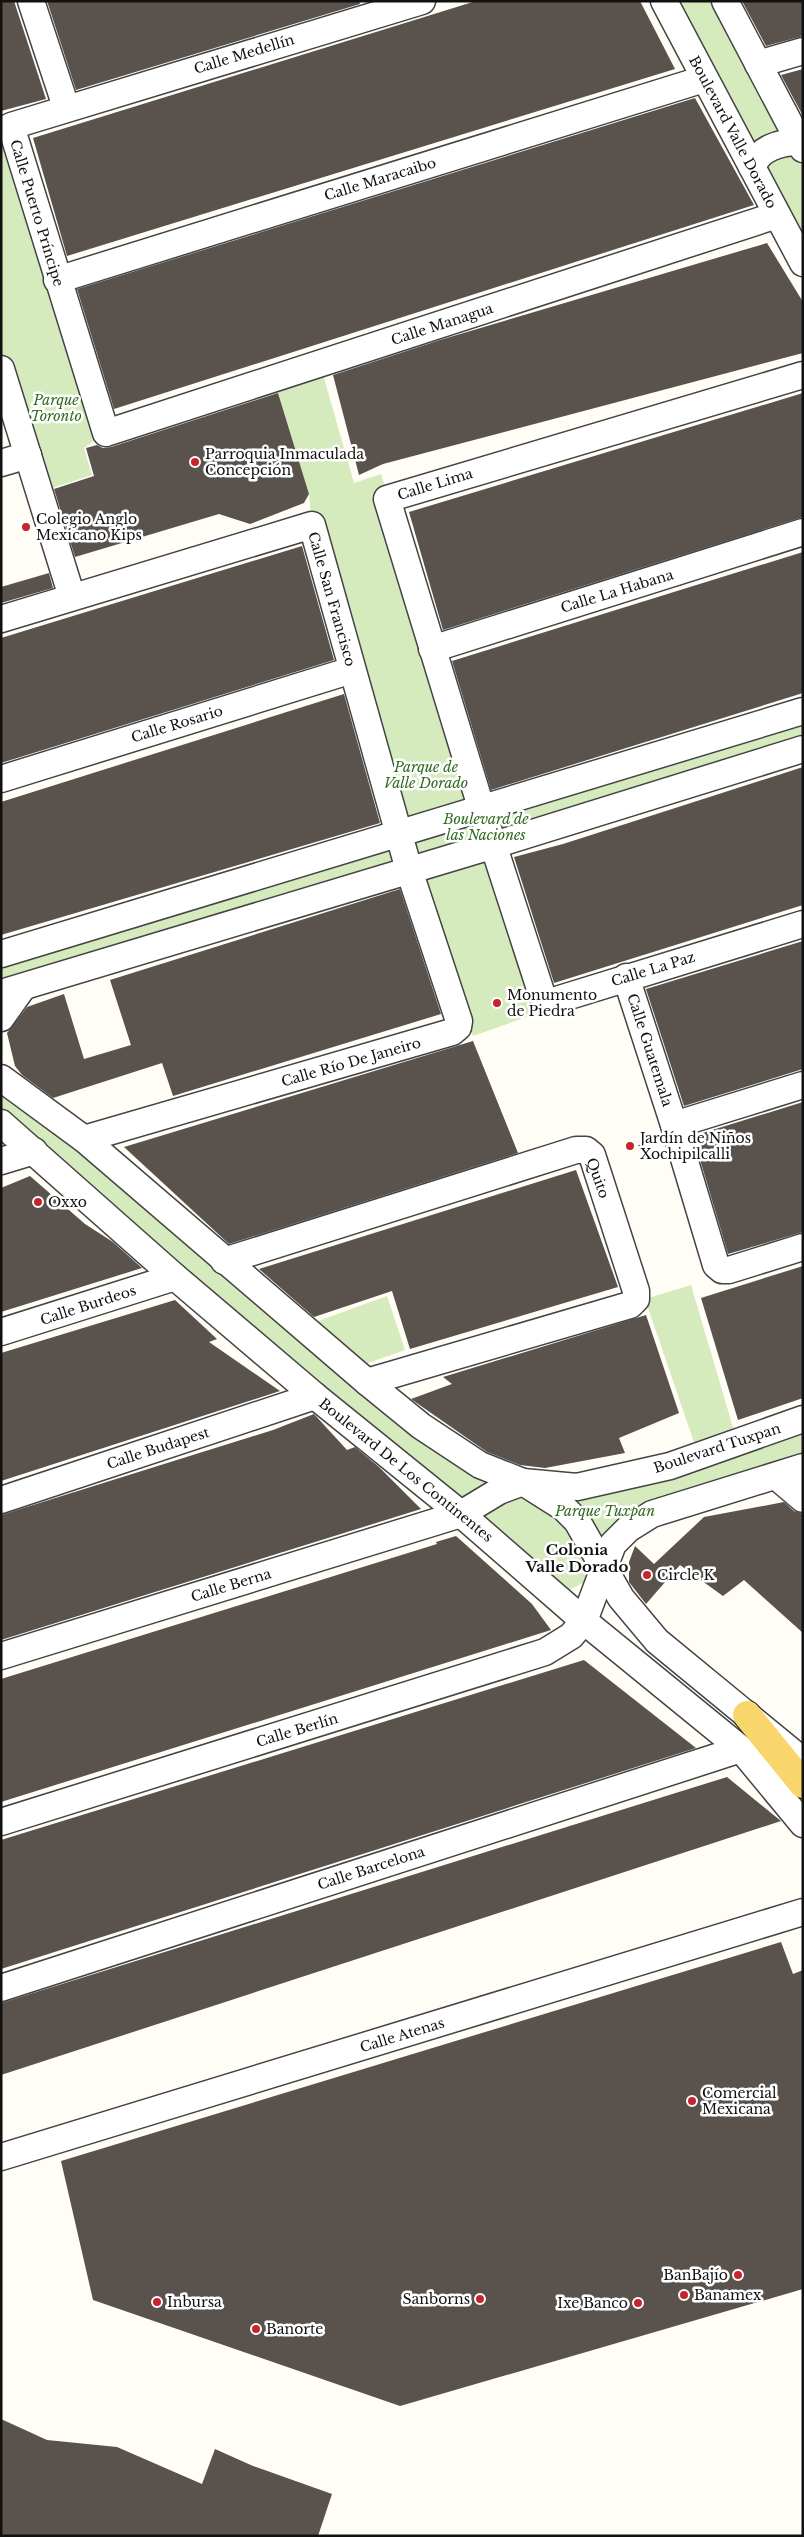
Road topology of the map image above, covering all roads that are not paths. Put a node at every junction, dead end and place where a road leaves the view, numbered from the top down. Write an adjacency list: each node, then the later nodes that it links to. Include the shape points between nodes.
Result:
1 (31, 1): 8 (street)
2 (422, 1): 8 (street, Calle Medellín)
3 (664, 1): 7 (street, Boulevard Valle Dorado)
4 (725, 1): 6 (street)
5 (803, 51): 6 (street)
6 (758, 64): 9 (street)
7 (704, 79): 10 (street, Boulevard Valle Dorado); 13 (street, Calle Maracaibo)
8 (66, 107): 13 (street, Calle Puerto Príncipe, via 11,126)
9 (801, 145): 10 (street, via 774,146 763,152)
10 (752, 167): 11 (street, Boulevard Valle Dorado)
11 (777, 215): 12 (street, Boulevard Valle Dorado); 16 (street, Calle Managua)
12 (800, 251)
13 (57, 280): 16 (street, Calle Puerto Príncipe)
14 (1, 369): 17 (street)
15 (803, 375): 22 (street, Calle Lima, via 388,498)
16 (106, 433)
17 (28, 455): 18 (street); 20 (street)
18 (1, 463)
19 (803, 532): 22 (street, Calle La Habana)
20 (72, 597): 21 (street, Calle San Francisco); 23 (street, Calle San Francisco, via 312,525)
21 (1, 619)
22 (432, 649): 27 (street, Calle Lima)
23 (352, 670): 26 (street, Calle Rosario); 28 (street, Calle San Francisco)
24 (803, 711): 27 (street)
25 (803, 749): 29 (street)
26 (1, 778)
27 (481, 807): 28 (street); 29 (street, Calle Lima)
28 (398, 833): 30 (street, Calle San Francisco); 32 (street)
29 (494, 845): 30 (street); 33 (street, Calle La Paz, via 542,995 553,1001)
30 (408, 870): 34 (street); 40 (street, Calle Río De Janeiro, via 459,1021 452,1032)
31 (803, 924): 33 (street, Calle La Paz)
32 (1, 954)
33 (626, 977): 39 (street, Calle Guatemala)
34 (12, 990): 35 (street)
35 (1, 1018)
36 (3, 1074): 40 (street)
37 (803, 1085): 39 (street)
38 (1, 1123): 41 (street, Boulevard De Los Continentes)
39 (674, 1125): 43 (street, Calle Guatemala, via 716,1265 722,1270 729,1270)
40 (84, 1139): 44 (street)
41 (34, 1151): 42 (street); 45 (street, Boulevard De Los Continentes)
42 (1, 1161)
43 (803, 1247)
44 (224, 1261): 47 (street); 47 (street, Quito, via 576,1150 586,1150 592,1155 636,1299 630,1305)
45 (175, 1277): 46 (street, Calle Burdeos); 48 (street, Boulevard De Los Continentes)
46 (1, 1332)
47 (367, 1382): 52 (street, via 421,1426 480,1465)
48 (315, 1396): 54 (street, Calle Budapest); 55 (street, Boulevard De Los Continentes)
49 (803, 1419): 52 (street, Boulevard Tuxpan, via 670,1466 577,1487)
50 (803, 1468): 51 (street)
51 (776, 1476): 53 (street); 56 (street, via 652,1514 628,1529 613,1544)
52 (523, 1482): 55 (street, Boulevard Tuxpan, via 499,1490); 56 (street, via 546,1494 577,1521)
53 (803, 1499)
54 (1, 1500)
55 (461, 1514): 57 (street, Boulevard De Los Continentes); 58 (street, Calle Berna)
56 (602, 1568): 57 (street); 59 (street, via 631,1612 657,1641)
57 (584, 1621): 60 (street, Boulevard De Los Continentes); 63 (street, Calle Berlín, via 571,1636 545,1652)
58 (1, 1656)
59 (747, 1716): 61 (street); 62 (main road)
60 (741, 1749): 64 (street, Boulevard De Los Continentes); 66 (street, Calle Barcelona)
61 (803, 1761)
62 (803, 1784)
63 (1, 1822)
64 (803, 1824)
65 (803, 1912): 67 (street, Calle Atenas)
66 (1, 1988)
67 (1, 2157)

